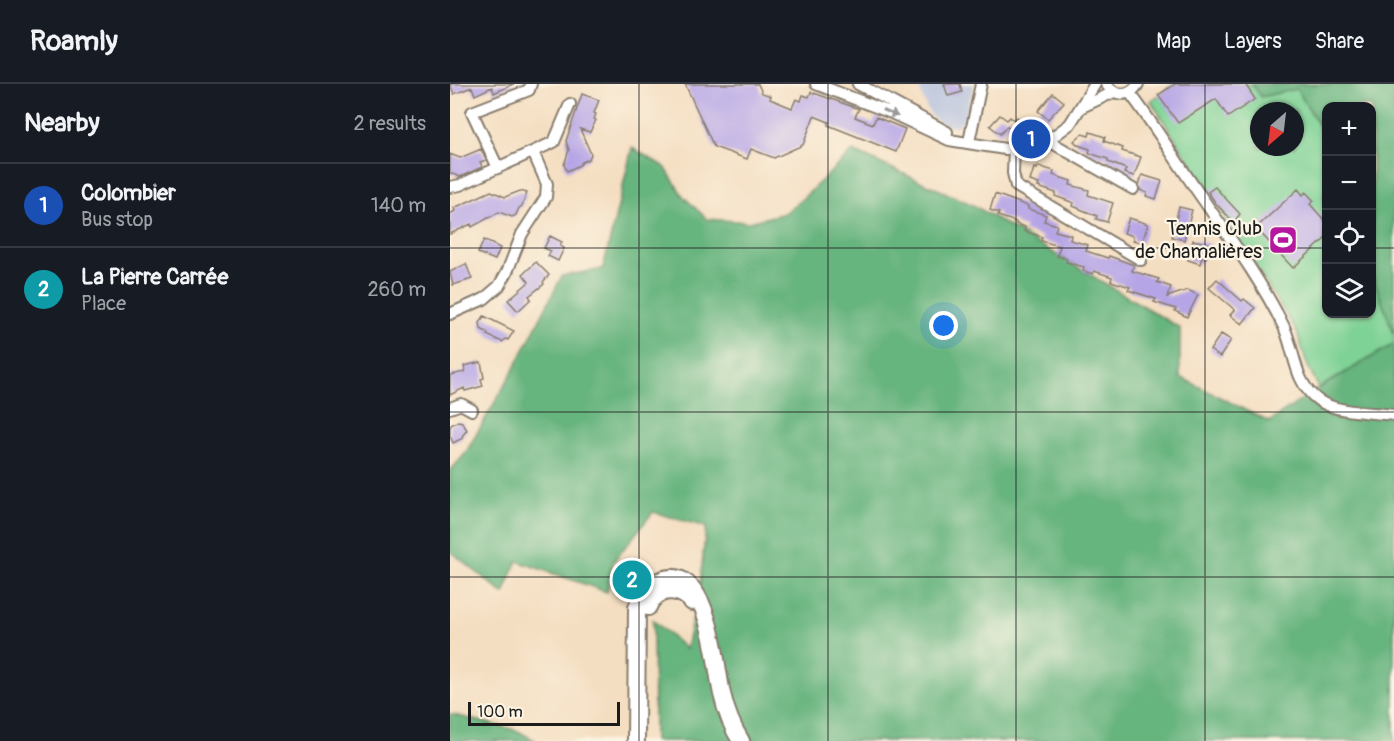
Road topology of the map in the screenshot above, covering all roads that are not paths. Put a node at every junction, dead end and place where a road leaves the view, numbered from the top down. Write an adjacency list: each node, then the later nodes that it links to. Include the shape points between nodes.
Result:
1 (531, 84): 14 (street, via 529,90 472,112)
2 (816, 84): 11 (street, one-way to 11, via 949,140)
3 (858, 84): 11 (street)
4 (981, 84): 11 (street)
5 (1095, 84): 9 (street)
6 (1110, 88): 7 (street, via 1120,94); 9 (street)
7 (1135, 88): 21 (street, via 1148,116 1267,297 1289,339 1298,373 1309,392 1334,407)
8 (570, 104): 13 (street, via 555,141)
9 (1082, 107): 10 (street, via 1070,124)
10 (1047, 140): 12 (street); 16 (street)
11 (969, 142): 12 (street)
12 (1014, 149): 17 (street, via 1012,173 1016,186)
13 (533, 152): 14 (street); 18 (street, via 547,184 546,197 522,234 499,286 484,299)
14 (498, 168): 15 (street)
15 (450, 187)
16 (1133, 189)
17 (1141, 260)
18 (450, 314)
19 (450, 408): 20 (street, via 461,404)
20 (472, 410)
21 (1394, 415)
22 (666, 585): 23 (main road, via 657,582 646,590 637,608); 24 (main road, via 647,609); 25 (main road, via 693,605 714,699); 26 (main road, via 680,581 688,584 702,602 723,696)
23 (636, 741)
24 (646, 741)
25 (731, 741)
26 (741, 741)

